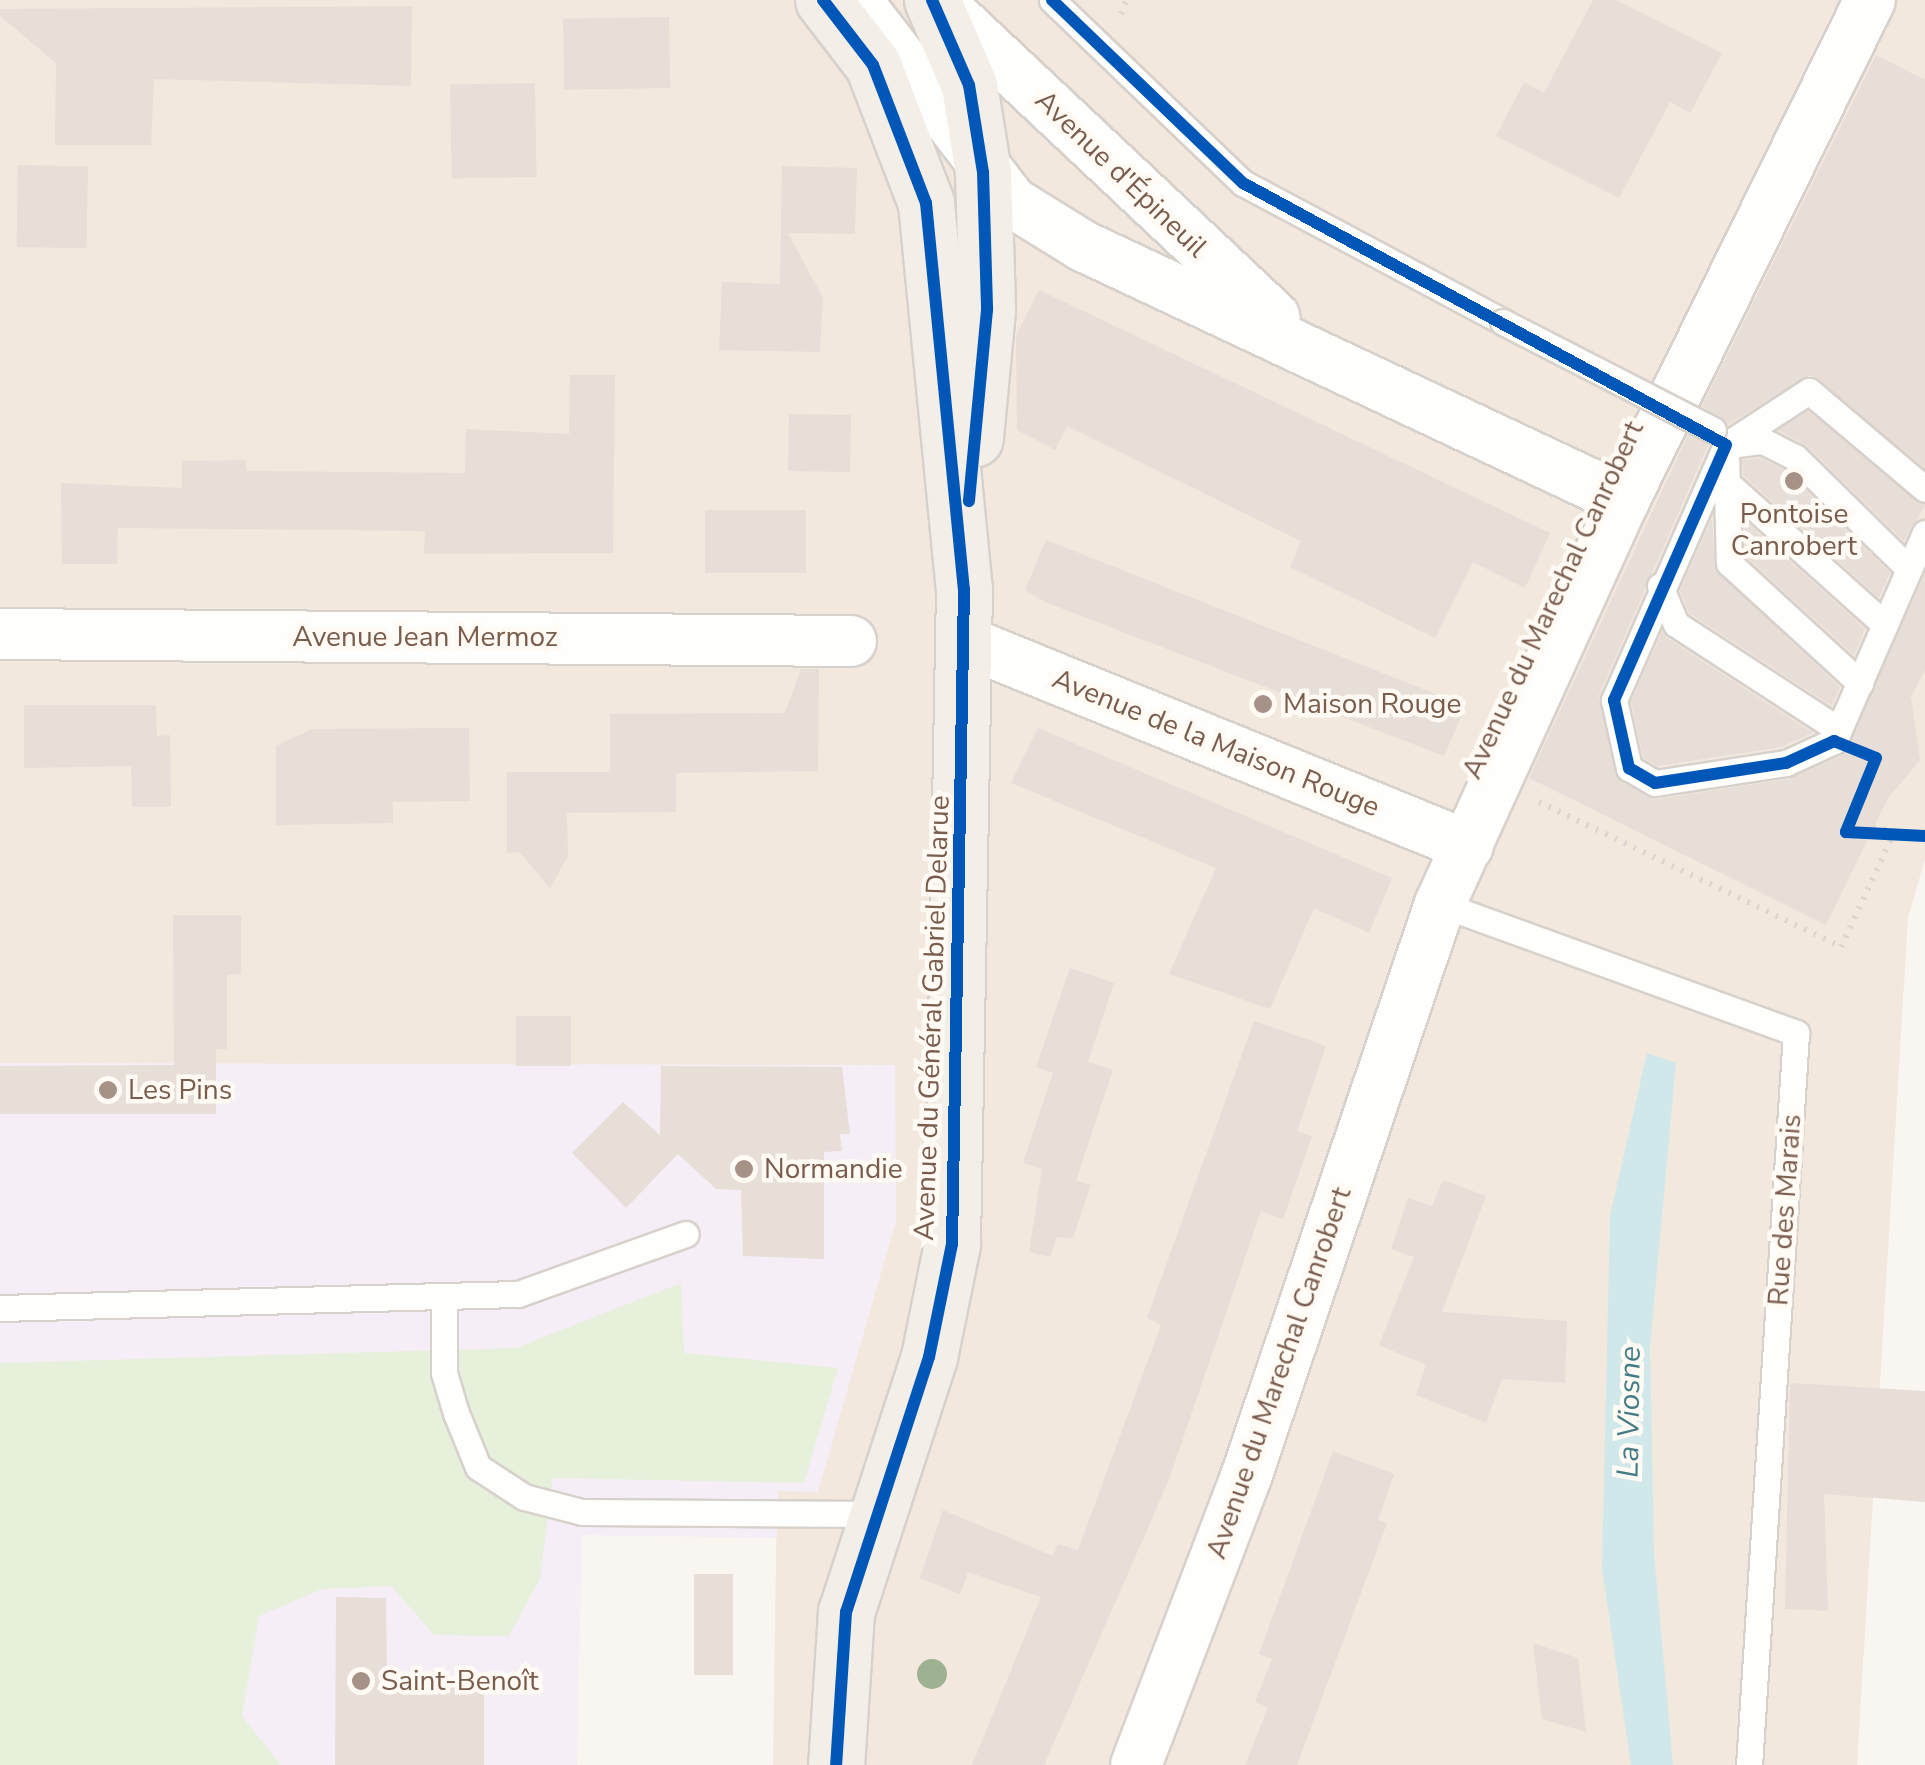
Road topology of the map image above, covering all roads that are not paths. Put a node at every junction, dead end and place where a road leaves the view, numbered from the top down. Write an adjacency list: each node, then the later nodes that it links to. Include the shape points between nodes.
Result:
1 (823, 0): 13 (main road, via 874,65 926,203)
2 (856, 0): 6 (street)
3 (934, 0): 6 (main road, via 969,85); 7 (street, Avenue d'Épineuil)
4 (1052, 0): 8 (lane, bridge, via 1243,183)
5 (1870, 0): 11 (street, Avenue du Marechal Canrobert)
6 (998, 187): 7 (street, Avenue d'Épineuil, via 1083,246); 13 (main road)
7 (1307, 348): 11 (street, Avenue d'Épineuil)
8 (1719, 438): 9 (lane); 10 (lane, via 1810,391); 14 (lane, via 1780,447); 15 (lane)
9 (1727, 483): 16 (lane); 20 (lane, via 1729,563)
10 (1925, 489)
11 (1624, 500): 22 (street, Avenue du Marechal Canrobert)
12 (1925, 533): 14 (lane)
13 (964, 556): 18 (main road, Avenue du Général Gabriel Delarue)
14 (1909, 568): 16 (lane)
15 (1660, 586): 21 (lane, via 1676,624); 21 (lane, via 1614,700 1619,749 1641,778 1786,763 1816,755)
16 (1885, 625): 20 (lane)
17 (0, 634): 19 (street, Avenue Jean Mermoz)
18 (964, 640): 22 (street, Avenue de la Maison Rouge); 27 (main road, Avenue du Général Gabriel Delarue, via 952,1244 928,1357)
19 (851, 641)
20 (1860, 684): 21 (lane)
21 (1839, 730)
22 (1468, 846): 23 (street, Avenue du Marechal Canrobert)
23 (1440, 904): 29 (street, Avenue du Marechal Canrobert, via 1246,1478); 30 (lane, Rue des Marais, via 1796,1033)
24 (686, 1234): 25 (lane, via 518,1294)
25 (444, 1296): 26 (lane); 27 (lane, via 444,1373 456,1414 478,1466 524,1497 582,1512)
26 (0, 1308)
27 (871, 1514): 28 (main road, Avenue du Général Gabriel Delarue, via 846,1612)
28 (836, 1765)
29 (1136, 1765)
30 (1749, 1765)

